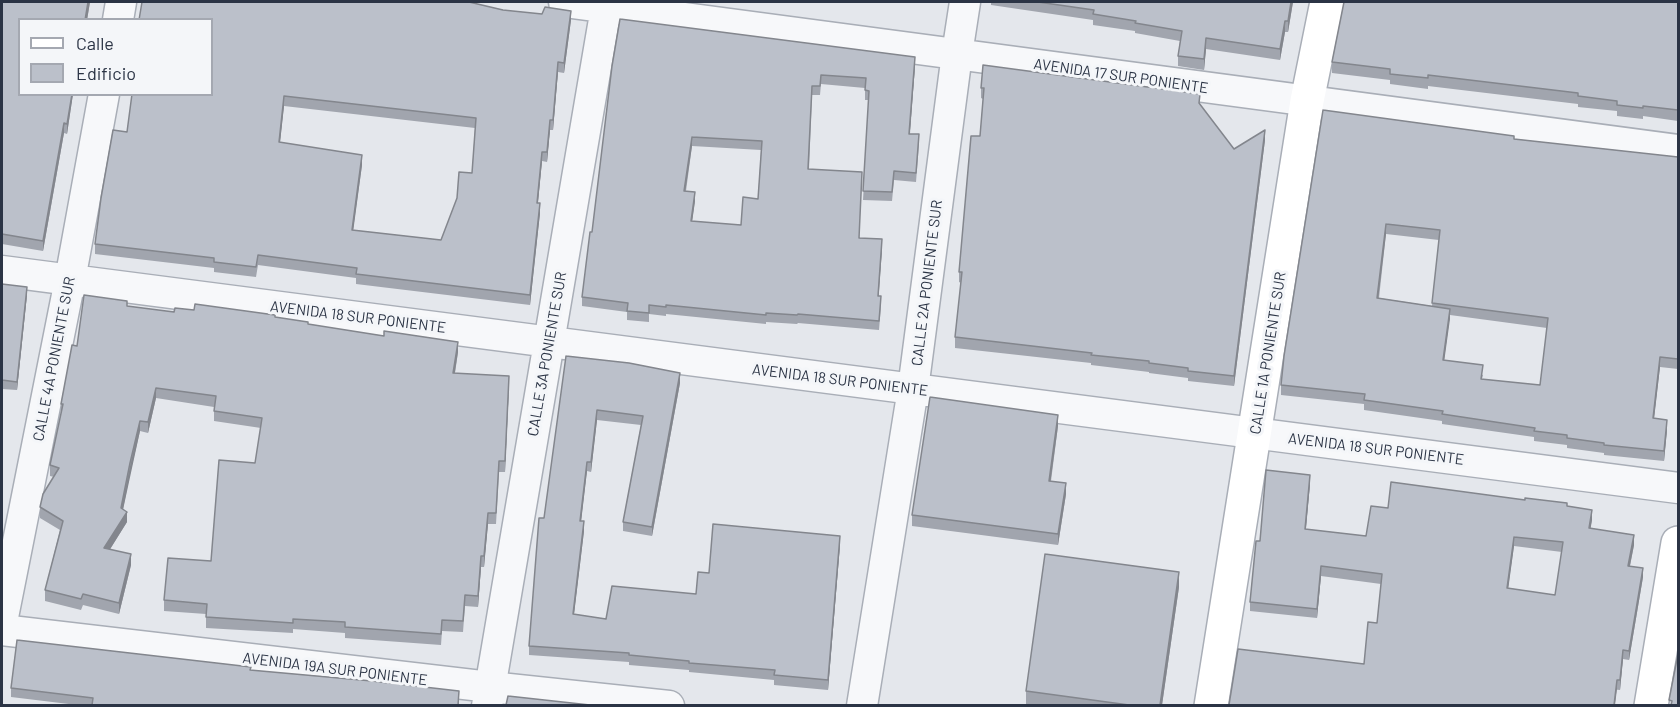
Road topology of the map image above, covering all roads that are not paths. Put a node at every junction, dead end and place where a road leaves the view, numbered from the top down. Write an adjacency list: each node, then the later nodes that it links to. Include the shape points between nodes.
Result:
1 (121, 2): 6 (street)
2 (564, 2): 5 (street, AVENIDA 17 SUR PONIENTE)
3 (965, 2): 7 (street, CALLE 2A PONIENTE SUR)
4 (1327, 2): 9 (street, CALLE 1A PONIENTE SUR)
5 (607, 4): 7 (street, AVENIDA 17 SUR PONIENTE); 13 (street, CALLE 3A PONIENTE SUR)
6 (118, 18)
7 (957, 54): 9 (street, AVENIDA 17 SUR PONIENTE); 14 (street, CALLE 2A PONIENTE SUR)
8 (104, 96): 12 (street, CALLE 4A PONIENTE SUR)
9 (1307, 101): 10 (street, AVENIDA 17 SUR PONIENTE); 15 (street, CALLE 1A PONIENTE SUR)
10 (1678, 150)
11 (2, 272): 12 (street, AVENIDA 18 SUR PONIENTE)
12 (70, 280): 13 (street, AVENIDA 18 SUR PONIENTE); 18 (street, CALLE 4A PONIENTE SUR)
13 (549, 342): 14 (street, AVENIDA 18 SUR PONIENTE); 20 (street, CALLE 3A PONIENTE SUR)
14 (913, 389): 15 (street, AVENIDA 18 SUR PONIENTE); 22 (street, CALLE 2A PONIENTE SUR)
15 (1255, 434): 16 (street, AVENIDA 18 SUR PONIENTE); 23 (street, CALLE 1A PONIENTE SUR)
16 (1678, 488)
17 (1678, 543): 24 (street)
18 (2, 622)
19 (2, 630): 20 (street, AVENIDA 19A SUR PONIENTE)
20 (488, 696): 21 (street, AVENIDA 19A SUR PONIENTE)
21 (669, 705)
22 (862, 705)
23 (1211, 705)
24 (1651, 705)

